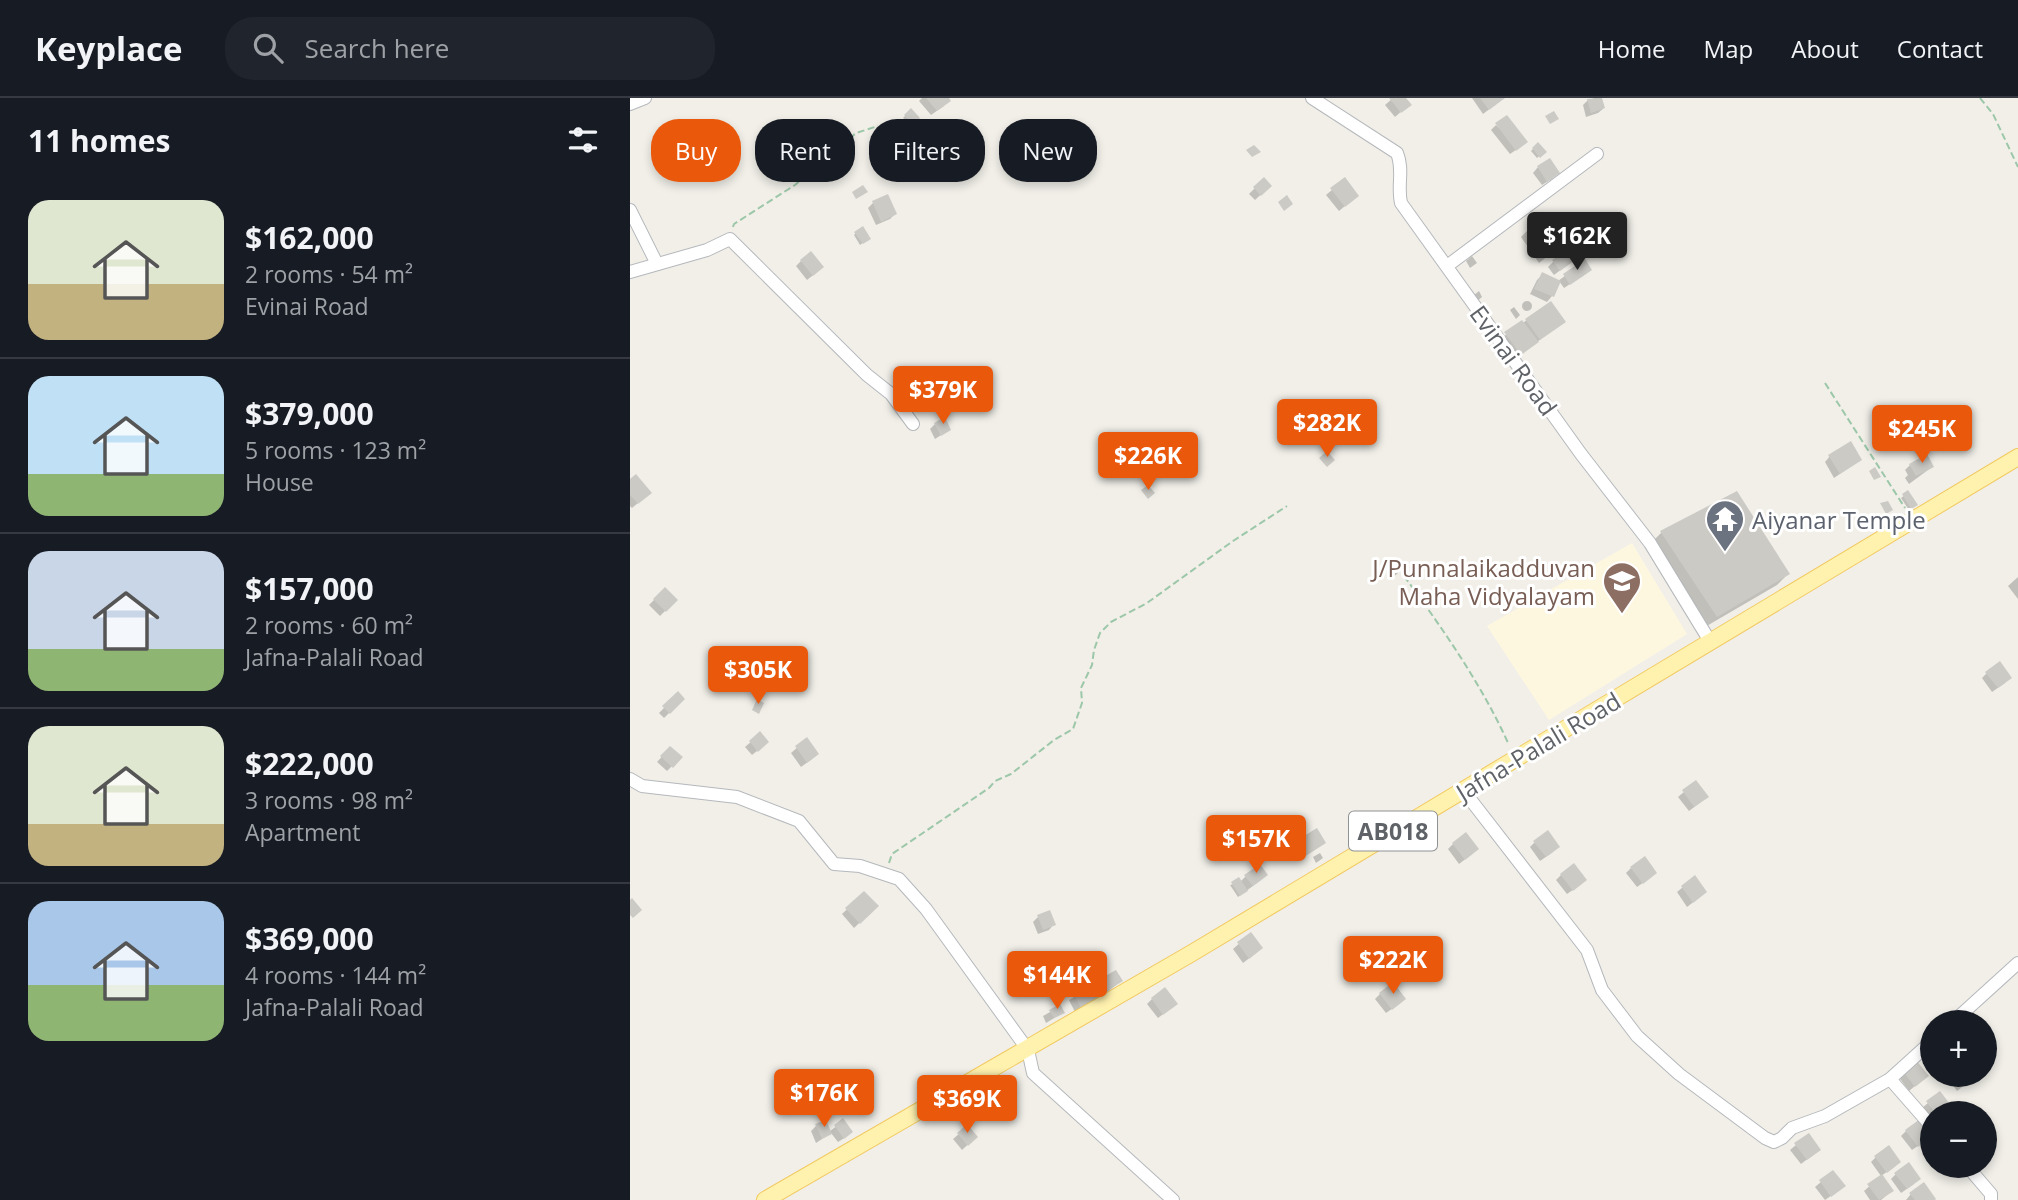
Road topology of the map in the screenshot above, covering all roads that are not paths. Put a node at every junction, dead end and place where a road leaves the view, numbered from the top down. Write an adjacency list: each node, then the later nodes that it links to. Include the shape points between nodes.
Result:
1 (645, 98): 3 (street)
2 (1312, 98): 7 (street, Evinai Road, via 1397,153 1402,164 1401,203)
3 (630, 104)
4 (1597, 154): 7 (street)
5 (630, 210): 6 (street)
6 (657, 264): 8 (street); 9 (street, via 730,239 891,394)
7 (1447, 266): 11 (street, Evinai Road, via 1650,543)
8 (630, 272)
9 (914, 424)
10 (2018, 457): 11 (main road, Jafna-Palali Road / AB018)
11 (1711, 643): 13 (main road, Jafna-Palali Road / AB018)
12 (630, 779): 16 (street, via 642,786 737,797 799,821 834,864 860,866 899,878)
13 (1463, 790): 16 (main road, Jafna-Palali Road / AB018); 18 (street, via 1587,950 1602,990 1637,1037 1765,1138 1774,1142 1792,1128 1825,1116)
14 (2018, 963): 15 (street)
15 (1966, 1010)
16 (1028, 1050): 21 (main road, Jafna-Palali Road / AB018); 22 (street, via 1033,1073)
17 (1920, 1052): 18 (street)
18 (1890, 1079): 19 (street)
19 (1920, 1113)
20 (1976, 1178): 23 (street)
21 (765, 1200)
22 (1173, 1200)
23 (1991, 1200)

